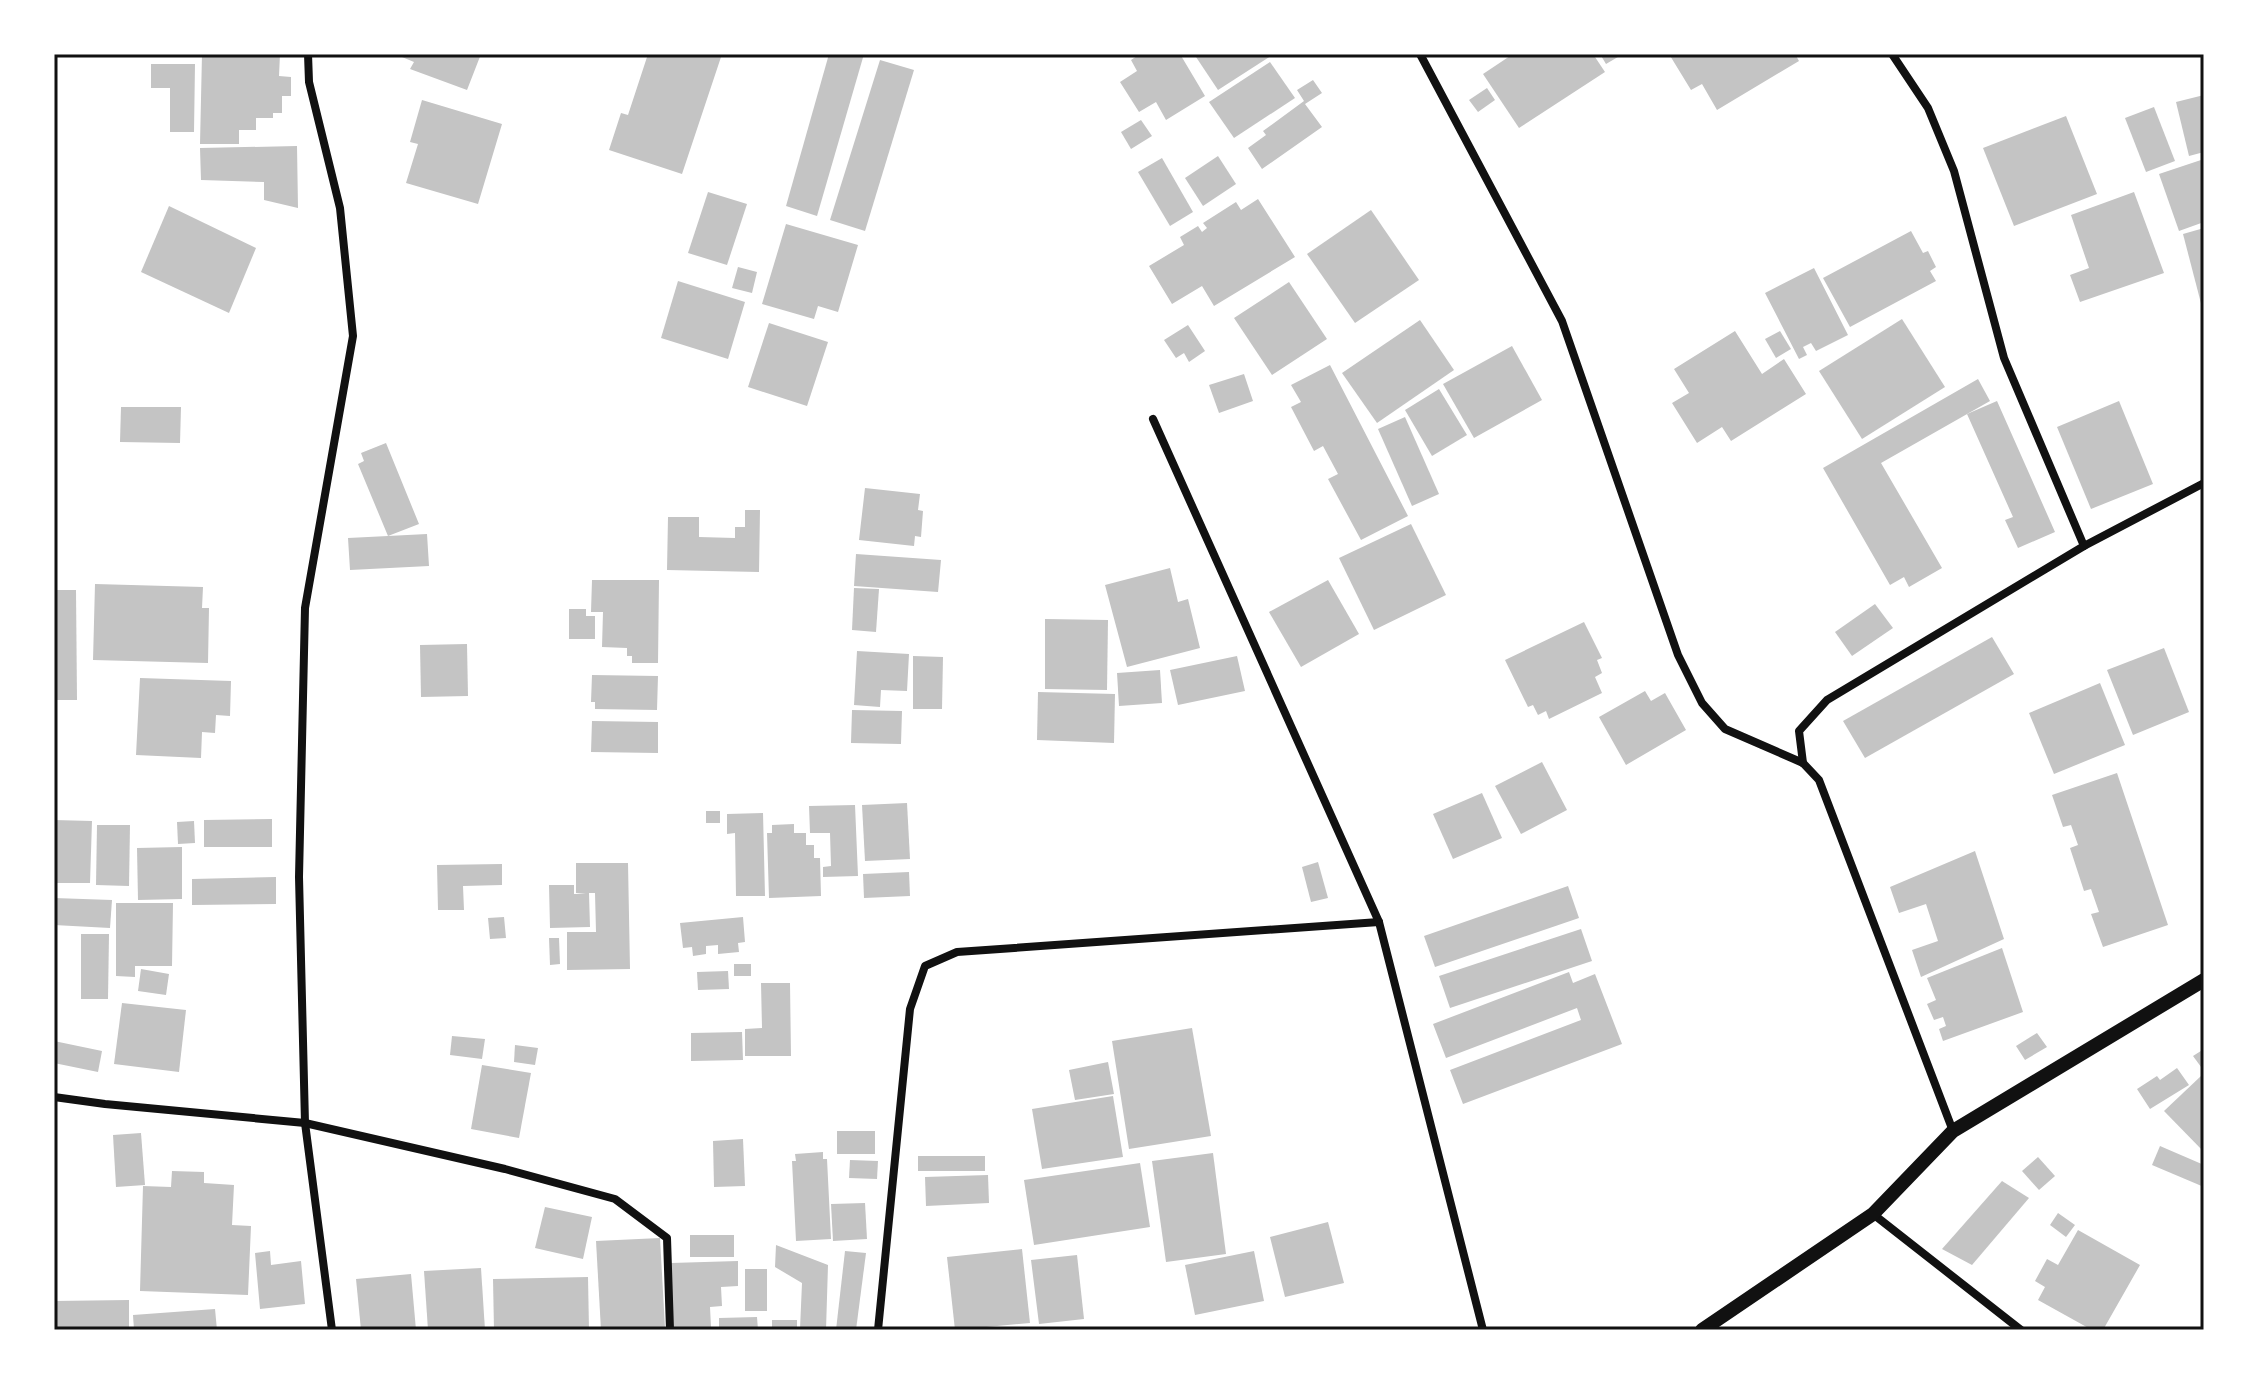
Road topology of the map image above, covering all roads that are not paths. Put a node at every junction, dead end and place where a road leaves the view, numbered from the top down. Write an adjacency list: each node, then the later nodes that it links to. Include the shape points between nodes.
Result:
1 (308, 54): 11 (street, via 309,82 340,208 353,336 305,608 299,877)
2 (1420, 54): 7 (street, via 1562,321 1678,655 1702,703 1725,729)
3 (1892, 54): 6 (street, via 1928,108 1954,171 2004,358)
4 (1153, 419): 8 (street)
5 (2204, 483): 6 (street)
6 (2084, 546): 7 (street, via 1827,700 1799,731)
7 (1803, 763): 12 (street, via 1819,780)
8 (1379, 922): 16 (street, via 957,952 925,966 910,1009); 17 (street)
9 (2204, 980): 12 (street)
10 (54, 1097): 11 (street)
11 (305, 1123): 14 (street); 15 (street, via 615,1199 667,1238)
12 (1953, 1131): 13 (street)
13 (1873, 1214): 18 (street); 19 (street)
14 (332, 1330)
15 (670, 1330)
16 (878, 1330)
17 (1483, 1330)
18 (1702, 1330)
19 (2021, 1330)

